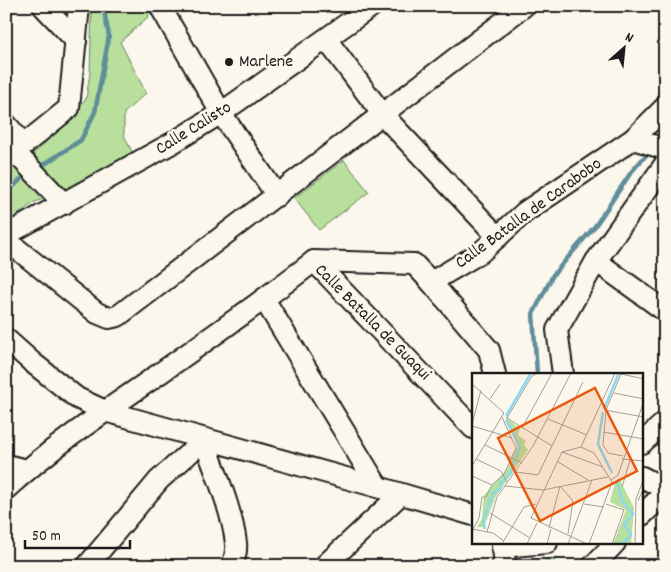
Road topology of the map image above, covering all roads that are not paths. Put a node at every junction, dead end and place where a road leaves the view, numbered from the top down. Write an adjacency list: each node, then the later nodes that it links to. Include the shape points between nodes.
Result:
1 (43, 6): 7 (street)
2 (79, 6): 7 (street)
3 (372, 6): 6 (street, Calle Calisto)
4 (524, 6): 10 (street)
5 (165, 8): 9 (street)
6 (326, 39): 9 (street, Calle Calisto); 10 (street)
7 (76, 41): 14 (street, via 69,108)
8 (665, 107): 12 (street, Calle Batalla de Carabobo)
9 (221, 112): 16 (street); 17 (street, Calle Calisto)
10 (383, 115): 16 (street); 19 (street)
11 (6, 124): 14 (street, via 17,137)
12 (633, 138): 13 (street); 19 (street, Calle Batalla de Carabobo, via 525,212)
13 (665, 149)
14 (10, 156): 17 (street)
15 (665, 164): 22 (street)
16 (277, 196): 20 (street, via 118,316 109,318 98,313)
17 (64, 204): 18 (street, Calle Calisto)
18 (6, 235)
19 (498, 237): 23 (street, Calle Batalla de Carabobo, via 480,253)
20 (6, 240)
21 (314, 260): 23 (street, via 414,264); 24 (street, Calle Batalla de Guaqui); 31 (street, Calle Batalla de Guaqui)
22 (596, 261): 25 (street); 28 (street, via 557,330)
23 (431, 282): 27 (street, via 488,350)
24 (264, 299): 29 (street, Calle Batalla de Guaqui); 37 (street)
25 (665, 311)
26 (6, 339): 29 (street, via 77,398)
27 (495, 373)
28 (563, 373)
29 (105, 412): 32 (street); 35 (street, Calle Batalla de Guaqui)
30 (665, 422): 33 (street)
31 (472, 426)
32 (204, 440): 37 (street); 46 (street, via 159,480); 47 (street, via 236,544)
33 (644, 441)
34 (6, 465): 35 (street)
35 (27, 470): 38 (street, Calle Batalla de Guaqui)
36 (644, 478): 39 (street)
37 (378, 486): 40 (street)
38 (6, 489)
39 (665, 491): 41 (street)
40 (401, 494): 42 (street); 48 (street)
41 (644, 514)
42 (472, 515)
43 (543, 544): 45 (street)
44 (614, 544): 49 (street)
45 (503, 555)
46 (87, 566)
47 (232, 566)
48 (324, 566)
49 (593, 566)

